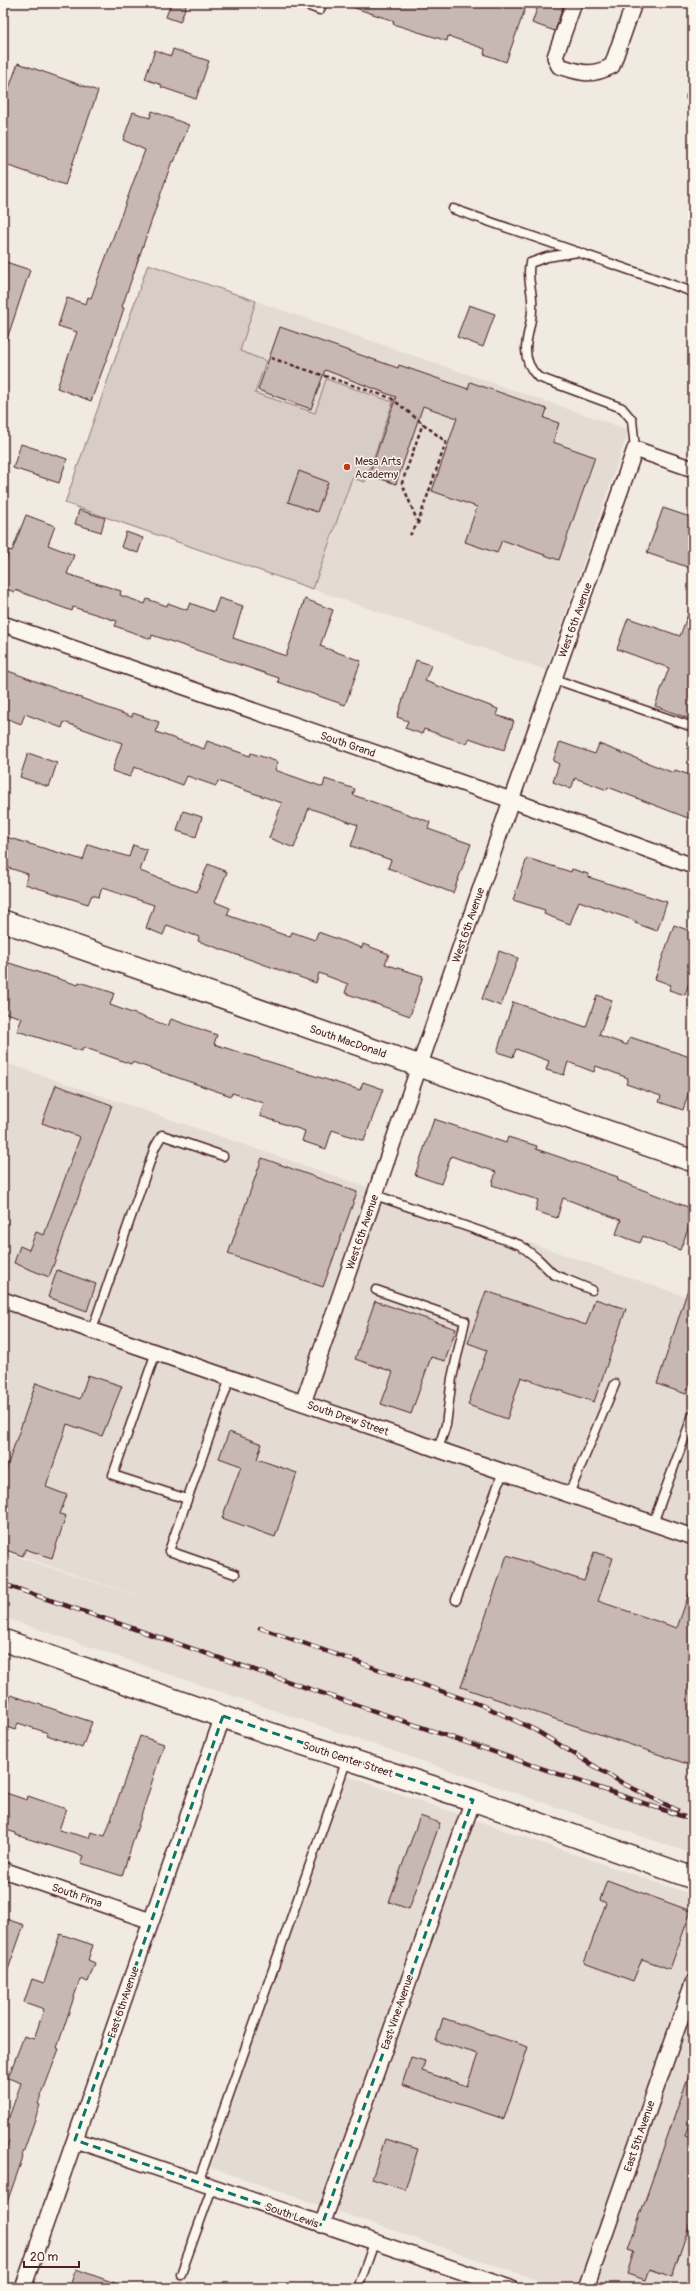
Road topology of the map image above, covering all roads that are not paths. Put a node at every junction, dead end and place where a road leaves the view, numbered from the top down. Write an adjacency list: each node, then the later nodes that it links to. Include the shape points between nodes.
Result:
1 (301, 3): 2 (lane, via 320,10)
2 (322, 3)
3 (574, 3): 4 (street, via 555,57 559,66 583,74 600,72 612,66)
4 (634, 3)
5 (453, 209): 6 (lane)
6 (578, 252): 7 (lane); 8 (lane, via 547,257 530,263 528,282 532,293 532,310 526,350 529,368 538,377 622,408 632,420)
7 (693, 292)
8 (635, 449): 9 (street); 11 (street, West 6th Avenue)
9 (693, 469)
10 (3, 624): 13 (street, South Grand)
11 (554, 679): 12 (lane); 13 (street, West 6th Avenue)
12 (693, 727)
13 (511, 800): 14 (street, South Grand); 16 (street, West 6th Avenue)
14 (693, 866)
15 (3, 920): 16 (street, South MacDonald)
16 (419, 1066): 18 (street, South MacDonald); 19 (street, West 6th Avenue)
17 (223, 1156): 23 (lane, via 162,1135 155,1146)
18 (693, 1160)
19 (375, 1195): 21 (lane, via 520,1246 553,1274); 27 (street, West 6th Avenue)
20 (376, 1290): 29 (lane, via 465,1321 452,1378 446,1425)
21 (592, 1290)
22 (3, 1300): 23 (street, South Drew Street)
23 (92, 1330): 24 (street, South Drew Street)
24 (156, 1352): 25 (street, South Drew Street); 32 (lane, via 113,1475)
25 (230, 1378): 27 (street, South Drew Street); 32 (lane)
26 (615, 1384): 31 (lane)
27 (303, 1403): 29 (street, South Drew Street)
28 (693, 1414): 33 (lane)
29 (438, 1449): 30 (street, South Drew Street)
30 (503, 1472): 31 (street, South Drew Street); 36 (lane)
31 (569, 1494): 33 (street, South Drew Street)
32 (187, 1499): 35 (lane, via 169,1551)
33 (653, 1523): 34 (street, South Drew Street)
34 (693, 1537)
35 (235, 1574)
36 (456, 1600)
37 (3, 1640): 38 (street, South Center Street)
38 (223, 1716): 39 (street, South Center Street); 43 (street, East 6th Avenue)
39 (347, 1759): 40 (street, South Center Street); 46 (lane)
40 (472, 1800): 42 (street, South Center Street); 47 (street, East Vine Avenue)
41 (3, 1870): 43 (street, South Pima)
42 (693, 1878)
43 (151, 1921): 45 (street, East 6th Avenue)
44 (693, 1983): 54 (street, East 5th Avenue)
45 (75, 2140): 46 (street, South Lewis); 51 (street, East 6th Avenue)
46 (205, 2185): 47 (street, South Lewis); 49 (lane)
47 (322, 2225): 48 (street, South Lewis)
48 (374, 2243): 50 (street, South Lewis); 52 (lane)
49 (181, 2274)
50 (486, 2284): 53 (street, South Lewis)
51 (23, 2288)
52 (358, 2288)
53 (510, 2288)
54 (586, 2288)

